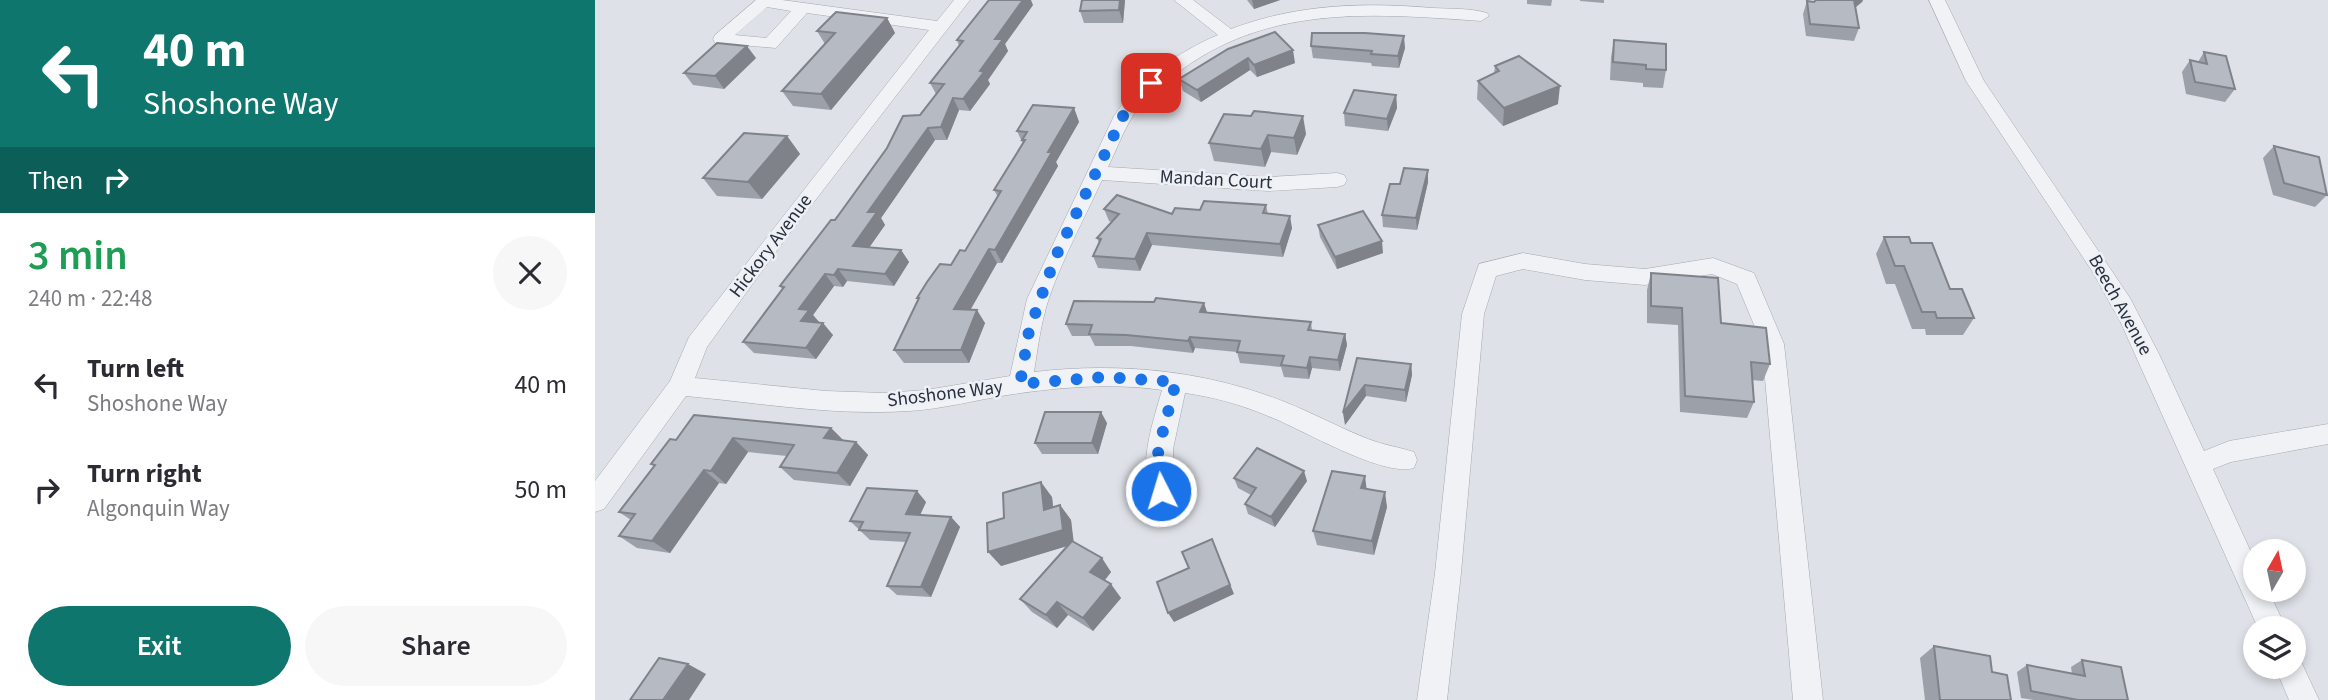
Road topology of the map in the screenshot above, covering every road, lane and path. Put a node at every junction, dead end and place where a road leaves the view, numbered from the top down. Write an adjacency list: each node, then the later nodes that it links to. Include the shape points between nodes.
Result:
1 (962, 0): 6 (street, Hickory Avenue)
2 (1181, 0): 7 (street)
3 (1937, 0): 15 (street, Beech Avenue, via 1977,83 2122,303)
4 (803, 8): 6 (street)
5 (1481, 16): 7 (street, via 1327,11)
6 (943, 27): 12 (street, Hickory Avenue, via 697,343)
7 (1230, 37): 8 (street, via 1189,56 1151,83 1123,116)
8 (1095, 173): 9 (street, Mandan Court, via 1268,184); 11 (street, via 1038,299)
9 (1337, 180)
10 (1176, 382): 11 (street, Shoshone Way, via 1104,377); 14 (street, Shoshone Way, via 1255,400 1346,443); 17 (street, via 1158,450)
11 (1020, 384): 12 (street, Shoshone Way, via 959,396 866,402)
12 (680, 386): 16 (street, Hickory Avenue)
13 (2328, 434): 15 (street, via 2229,452)
14 (1405, 460)
15 (2198, 464): 19 (street, Beech Avenue)
16 (606, 468): 18 (street, Hickory Avenue)
17 (1161, 491)
18 (595, 501)
19 (2267, 616)
20 (2294, 679): 23 (street)
21 (1432, 700): 22 (street, via 1473,314 1487,270 1523,261 1645,277 1713,266 1746,279 1773,344)
22 (1808, 700)
23 (2304, 700)

